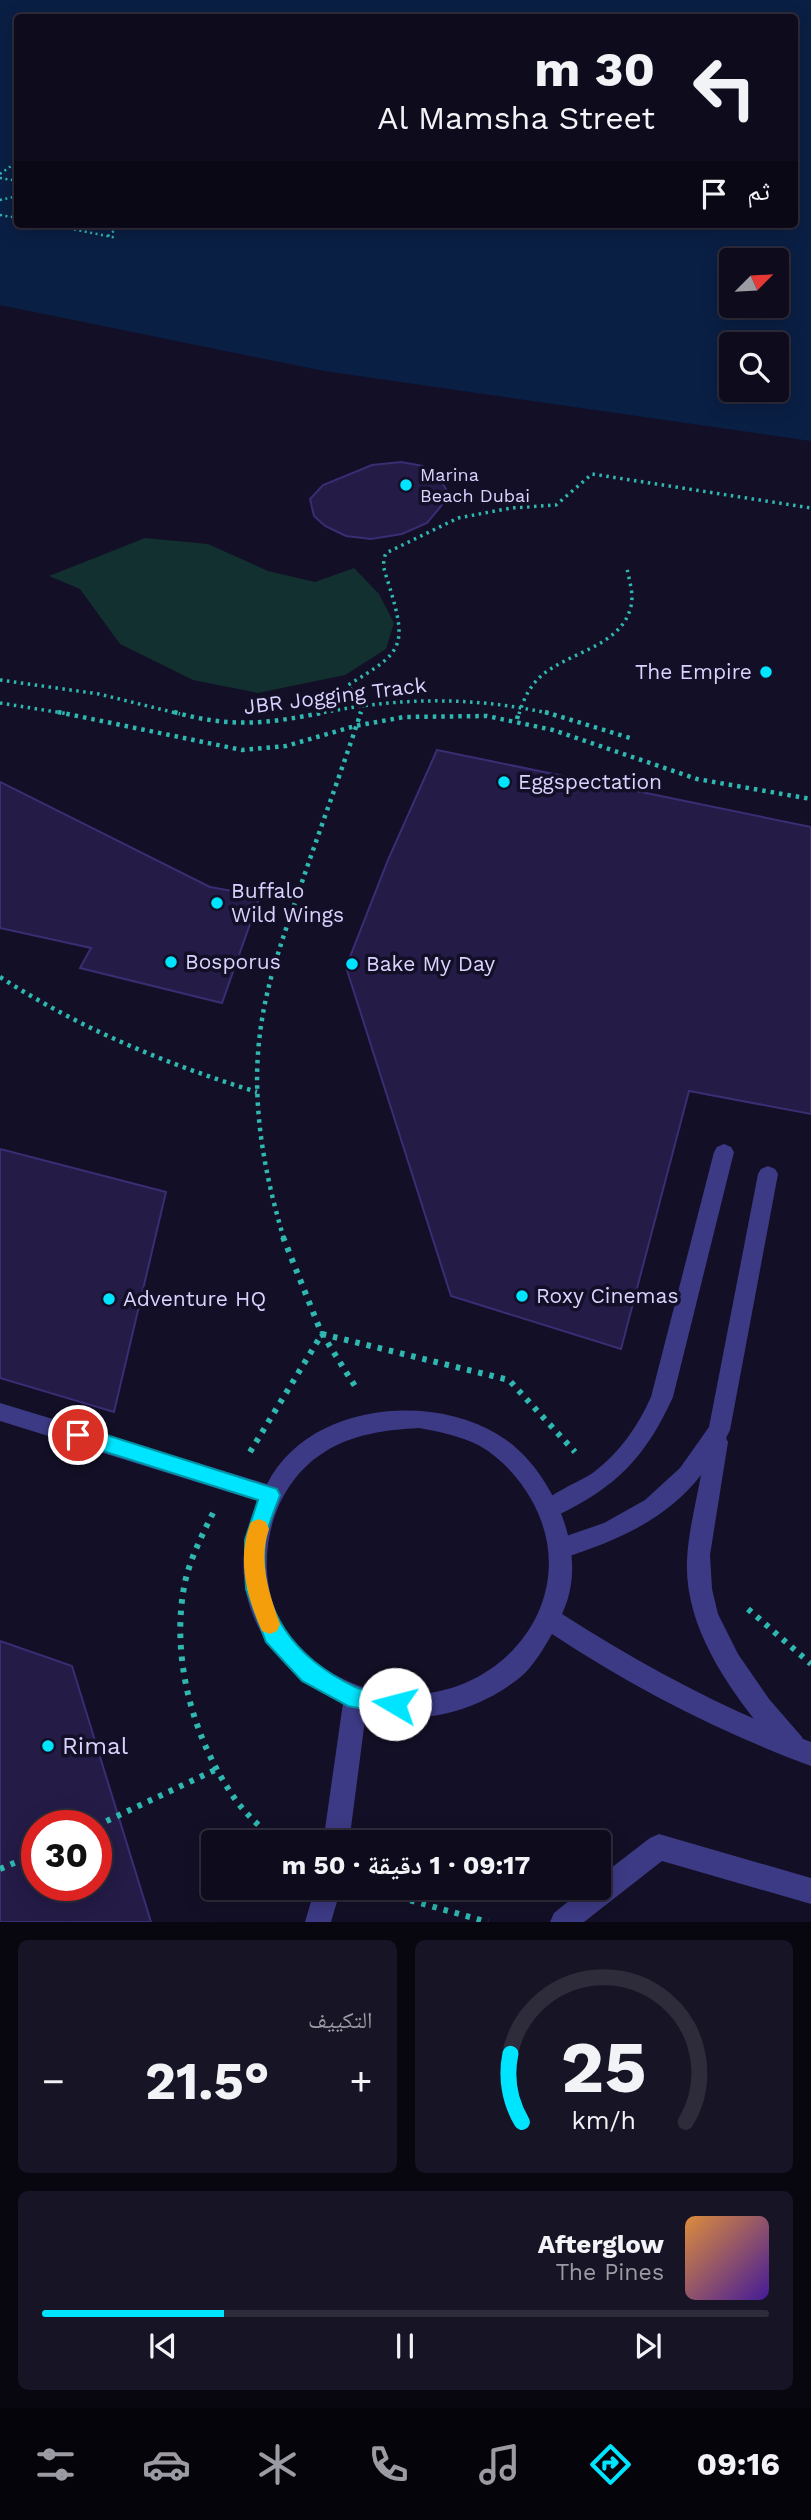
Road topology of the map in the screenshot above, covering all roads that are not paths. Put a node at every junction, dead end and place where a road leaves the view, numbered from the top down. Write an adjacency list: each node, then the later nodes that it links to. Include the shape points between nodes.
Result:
1 (724, 1152): 6 (street, via 652,1421 639,1443 601,1482)
2 (768, 1174): 4 (street)
3 (0, 1412): 5 (street)
4 (719, 1430): 7 (street, via 700,1463 673,1493 602,1536); 10 (street, via 698,1565 704,1603 738,1678 764,1714)
5 (270, 1495): 6 (street, via 298,1460 335,1435 377,1421 419,1418 460,1427 497,1445 527,1473); 9 (street, via 255,1540 256,1589 274,1635 310,1674)
6 (550, 1508): 7 (street)
7 (561, 1548): 8 (street, via 559,1584)
8 (550, 1619): 9 (street, via 518,1664 471,1694 414,1707); 10 (street, via 624,1668 706,1712)
9 (356, 1699): 11 (street)
10 (803, 1751)
11 (338, 1830)
12 (811, 1891): 15 (street, via 659,1847)
13 (324, 1900): 14 (street)
14 (318, 1922)
15 (563, 1922)

